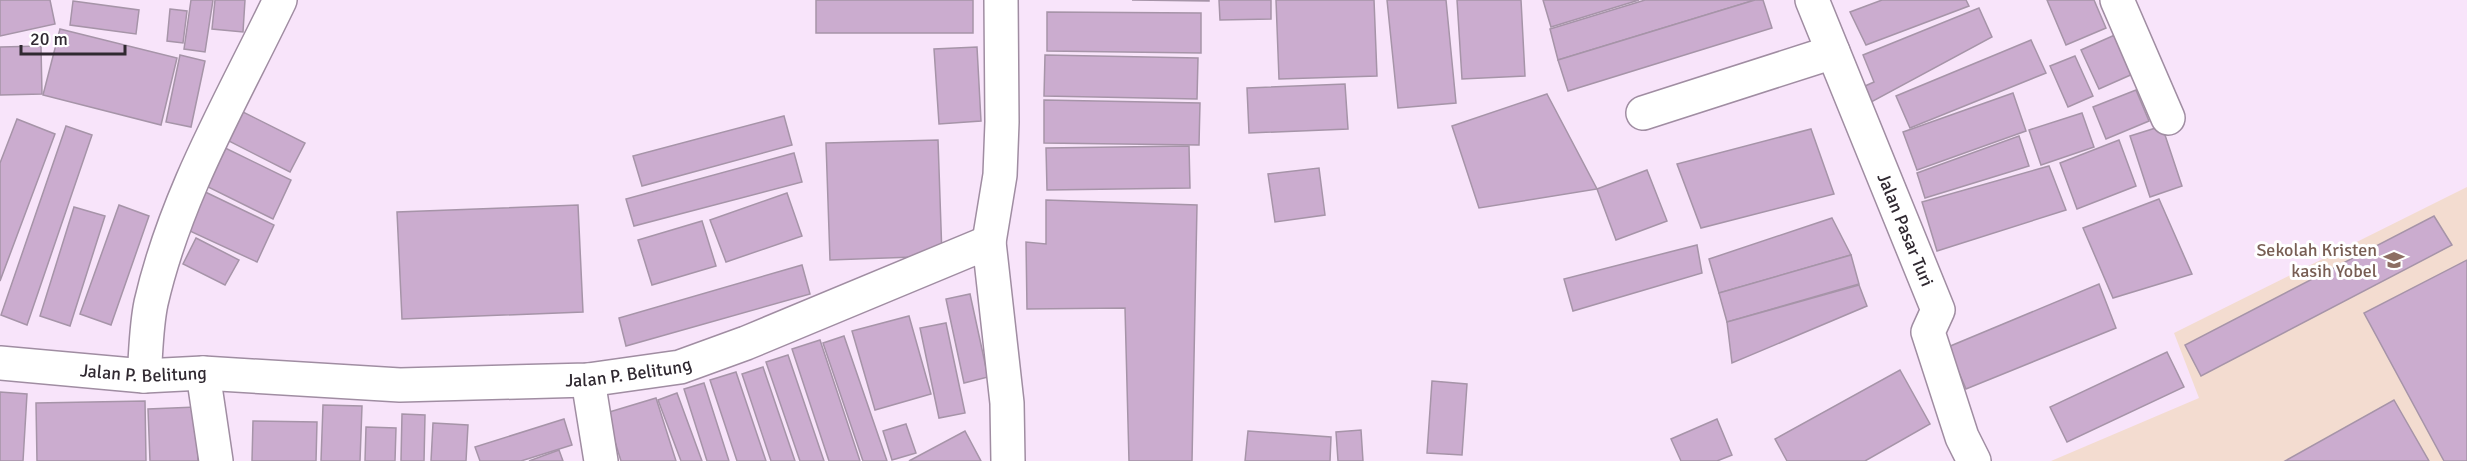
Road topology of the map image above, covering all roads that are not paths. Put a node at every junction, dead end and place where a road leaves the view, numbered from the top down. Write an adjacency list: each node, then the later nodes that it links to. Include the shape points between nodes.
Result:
1 (280, 0): 9 (street, via 226,103 179,210 150,306)
2 (1001, 0): 8 (street, via 1001,154)
3 (2117, 0): 7 (street)
4 (1817, 1): 5 (street, Jalan Pasar Turi)
5 (1833, 52): 6 (street); 16 (street, Jalan Pasar Turi, via 1938,310 1928,332 1962,437)
6 (1643, 112)
7 (2168, 118)
8 (989, 243): 12 (street, Jalan P. Belitung, via 746,343 680,366); 15 (street, via 1007,403)
9 (146, 359): 10 (street, Jalan P. Belitung); 11 (street, Jalan P. Belitung)
10 (0, 363)
11 (203, 373): 12 (street, Jalan P. Belitung, via 400,385); 13 (street)
12 (588, 380): 14 (street)
13 (216, 461)
14 (601, 461)
15 (1008, 461)
16 (1974, 461)

